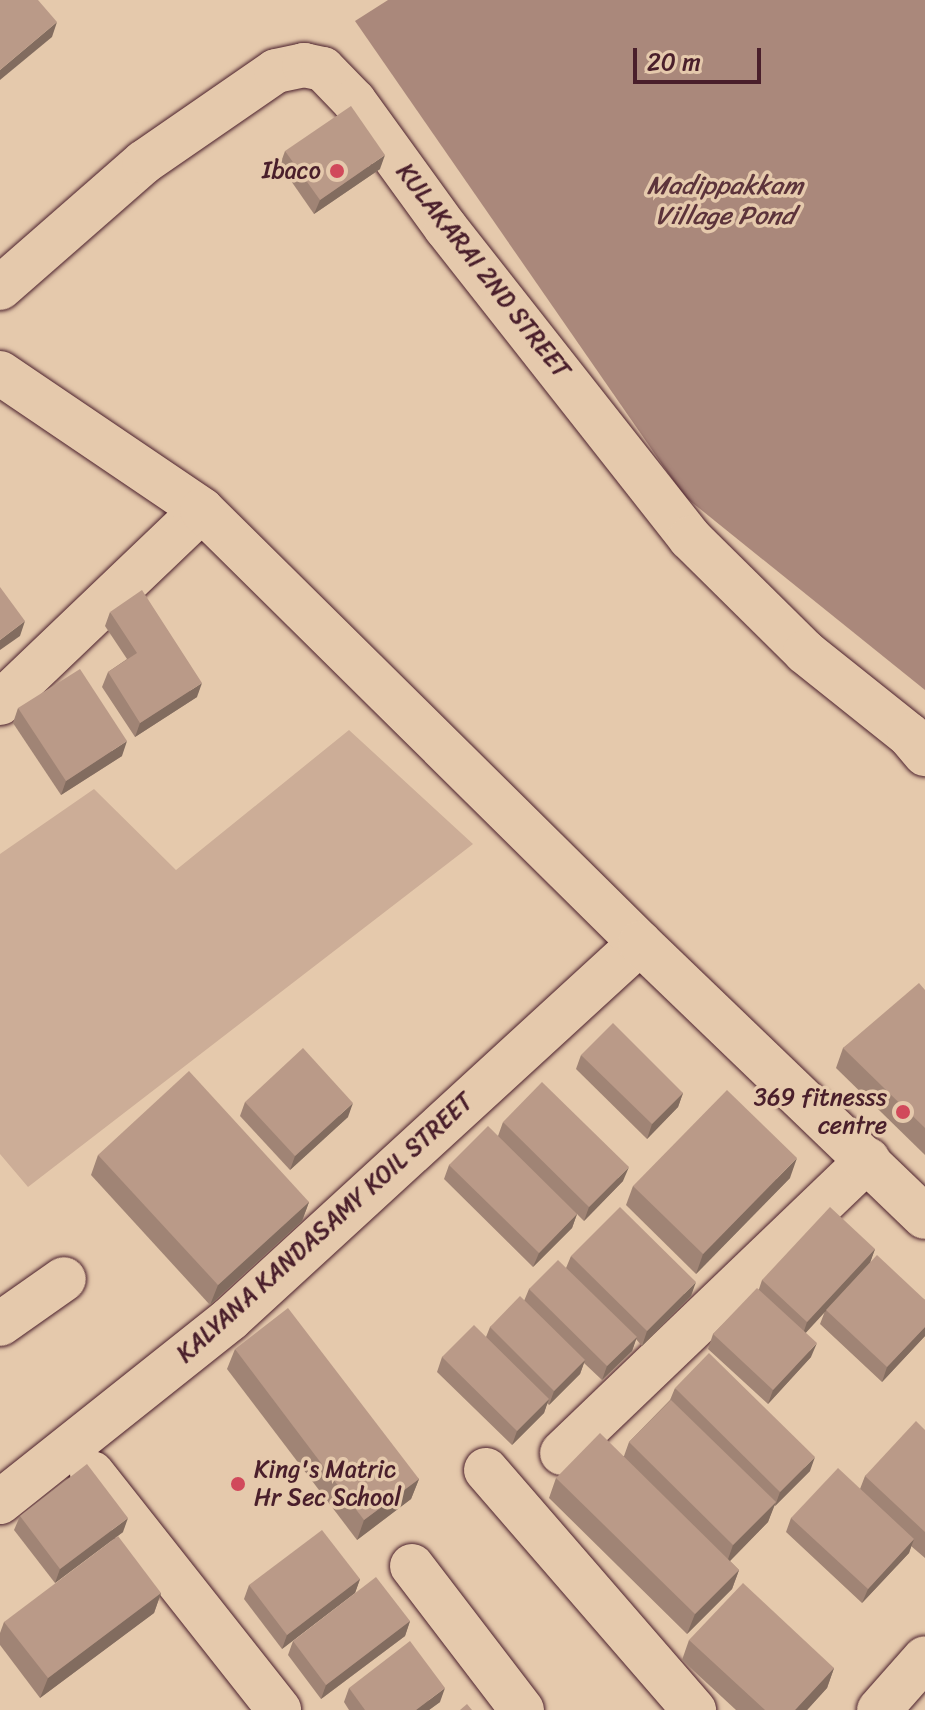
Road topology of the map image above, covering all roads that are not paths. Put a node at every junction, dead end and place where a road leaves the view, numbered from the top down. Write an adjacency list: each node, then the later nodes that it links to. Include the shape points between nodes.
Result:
1 (0, 288): 5 (street, KULAKARAI 2ND STREET, via 144,162 276,71 304,65 323,69 354,101 446,228 690,538 805,652 909,735)
2 (0, 373): 3 (street)
3 (202, 510): 4 (street); 6 (street)
4 (0, 703)
5 (925, 754)
6 (640, 943): 7 (street); 11 (street, KALYANA KANDASAMY KOIL STREET, via 230,1319)
7 (868, 1160): 8 (street); 12 (street)
8 (925, 1217)
9 (64, 1279): 10 (street)
10 (0, 1324)
11 (70, 1446): 14 (street, KALYANA KANDASAMY KOIL STREET); 17 (street)
12 (562, 1453)
13 (486, 1470): 19 (street)
14 (0, 1502)
15 (412, 1566): 18 (street)
16 (925, 1658): 20 (street)
17 (279, 1710)
18 (522, 1710)
19 (694, 1710)
20 (879, 1710)

